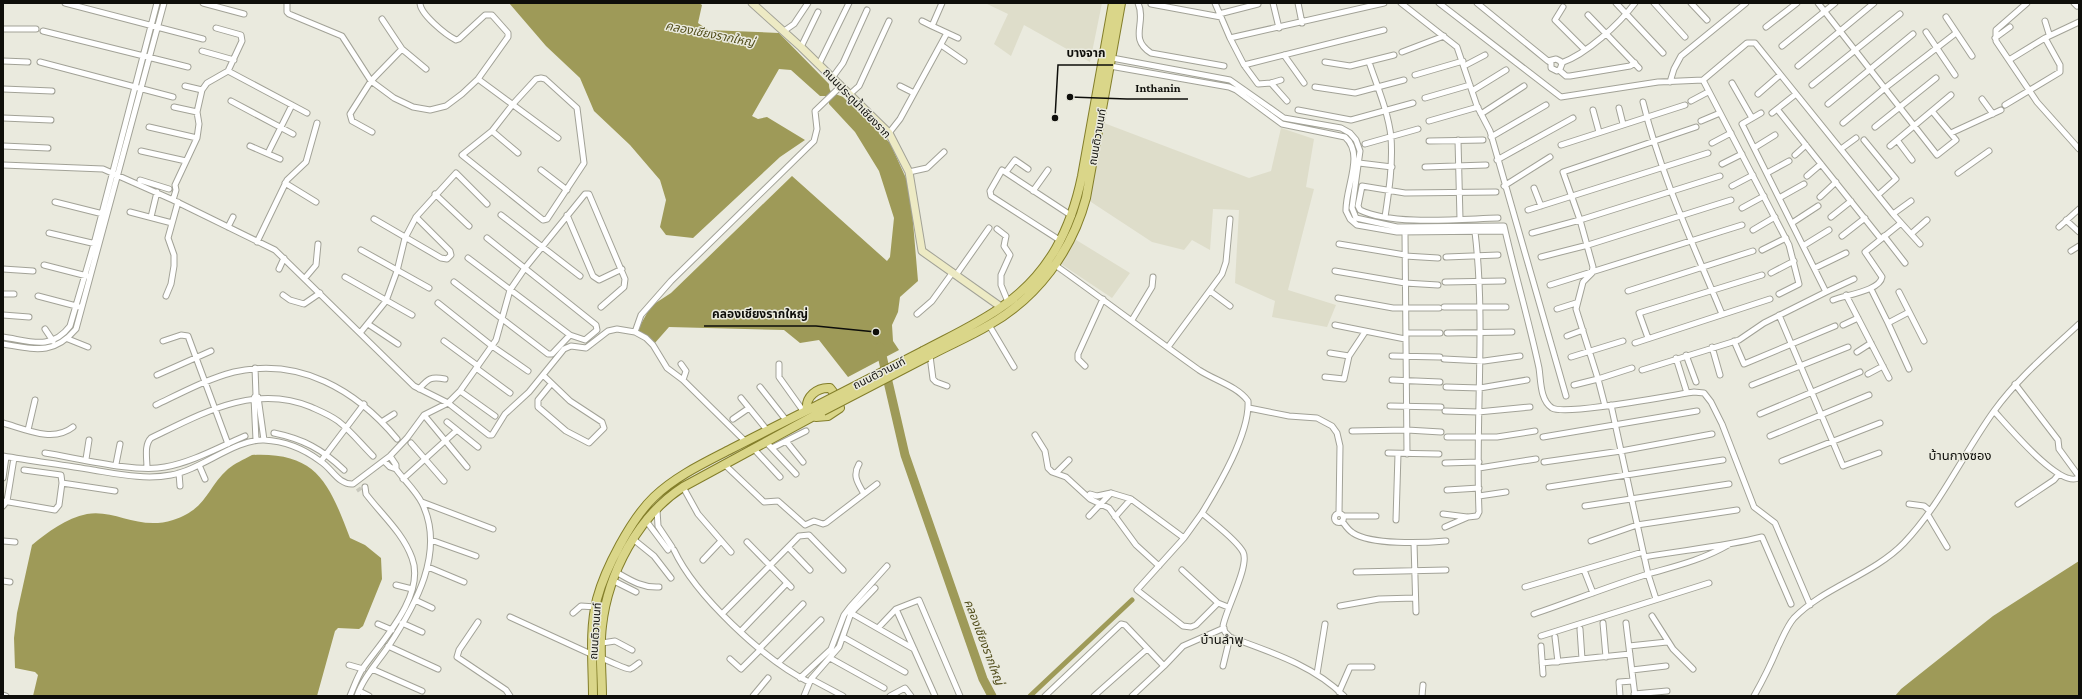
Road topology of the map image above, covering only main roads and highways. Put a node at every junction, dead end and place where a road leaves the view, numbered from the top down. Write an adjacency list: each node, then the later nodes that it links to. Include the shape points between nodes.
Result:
1 (1113, 3): 3 (main road, ถนนติวานนท์, via 1082,176 1072,216 1061,241 1036,276 1005,305)
2 (1121, 3): 3 (main road, ถนนติวานนท์, via 1084,205 1077,228 1055,265 1026,298 989,325)
3 (926, 355): 4 (main road, ถนนติวานนท์, bridge)
4 (807, 413): 5 (main road, ถนนติวานนท์, via 786,420 684,475 653,498 628,533 602,582 596,607); 6 (main road, ถนนติวานนท์, via 766,442 674,493 633,539 612,580 606,602 602,627)
5 (593, 696)
6 (602, 696)

